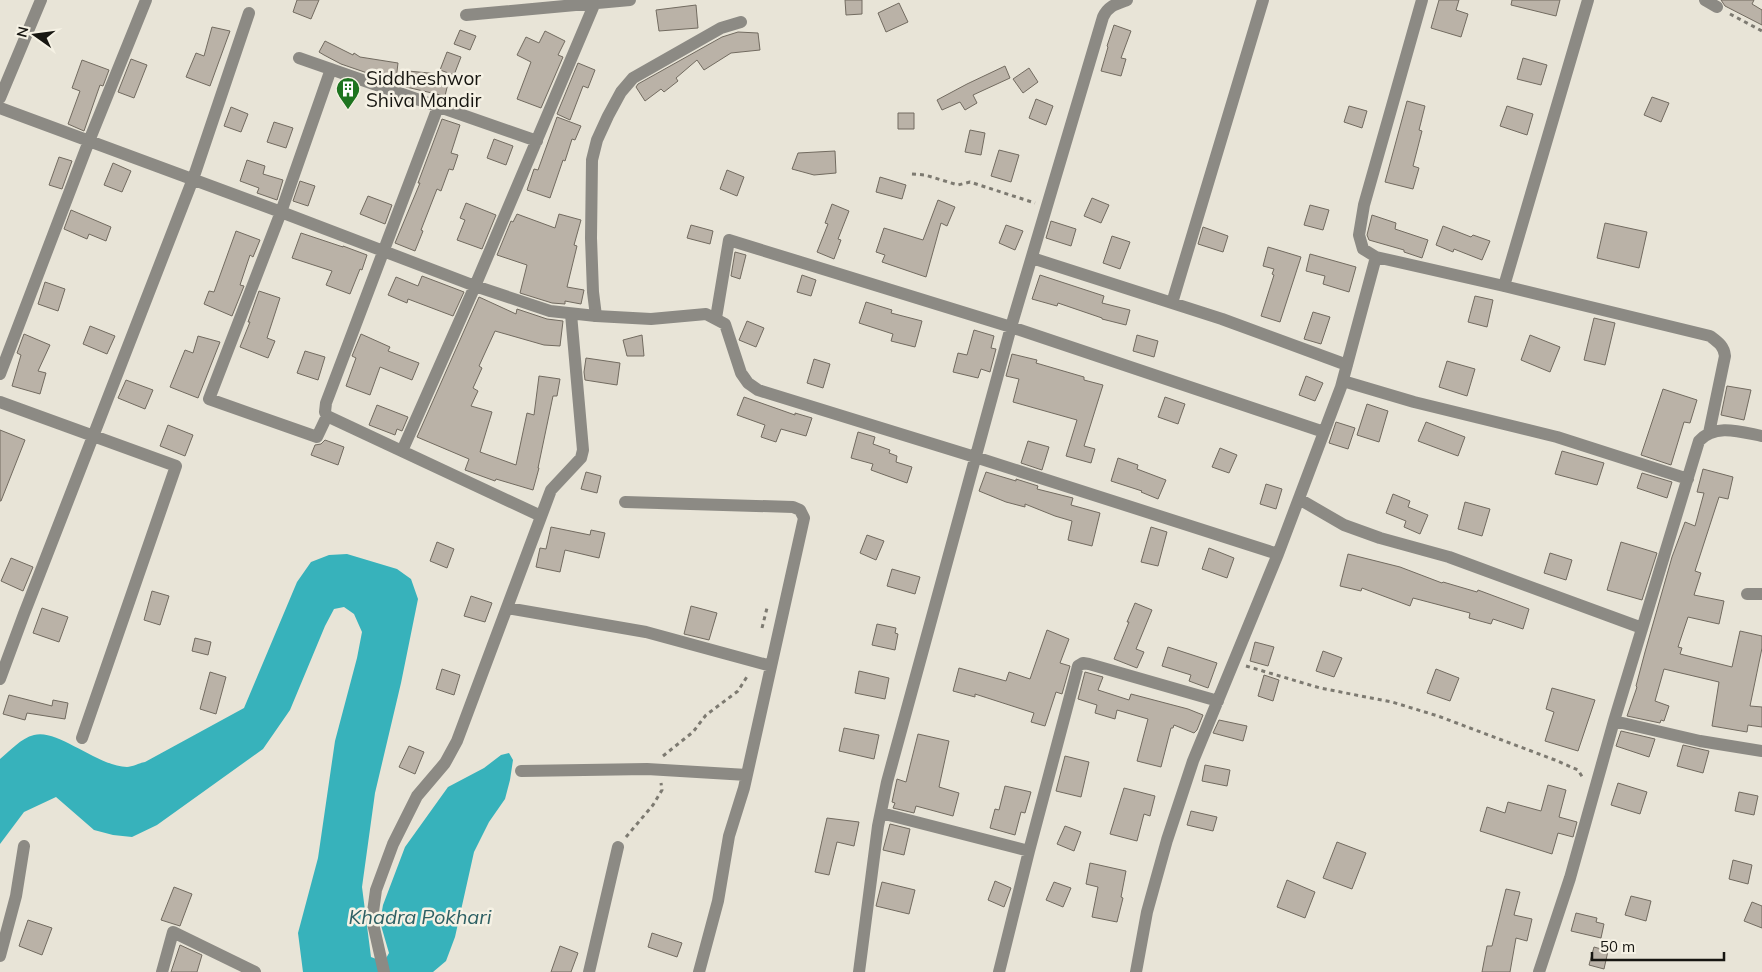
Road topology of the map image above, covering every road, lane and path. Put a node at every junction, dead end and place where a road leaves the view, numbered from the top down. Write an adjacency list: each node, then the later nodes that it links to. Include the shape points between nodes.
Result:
1 (41, 0): 17 (street)
2 (146, 0): 20 (street)
3 (630, 0): 9 (street)
4 (1127, 0): 24 (street, via 1111,6 1103,17)
5 (1263, 0): 31 (street)
6 (1422, 0): 27 (street, via 1364,205 1359,235 1362,249)
7 (1588, 0): 30 (street)
8 (1705, 0): 10 (street)
9 (594, 5): 12 (street); 21 (street)
10 (1717, 7): 14 (path)
11 (249, 13): 23 (street)
12 (466, 15)
13 (741, 22): 33 (street, via 721,28 633,78 608,116 592,160 591,238)
14 (1762, 31)
15 (298, 58): 16 (street)
16 (331, 69): 18 (street); 25 (street)
17 (0, 98)
18 (438, 107): 21 (street); 26 (street)
19 (0, 108): 20 (street)
20 (89, 141): 23 (street); 37 (street)
21 (537, 141): 29 (street)
22 (912, 174): 24 (path, via 958,185 970,182)
23 (193, 179): 25 (street); 43 (street)
24 (1047, 207): 28 (street)
25 (281, 212): 26 (street); 40 (street, via 209,399 317,437)
26 (384, 250): 29 (street); 40 (street, via 326,403)
27 (1376, 257): 30 (street); 36 (street)
28 (1032, 258): 31 (street); 35 (street)
29 (475, 286): 32 (street, via 550,311); 45 (street)
30 (1504, 286): 42 (street, via 1710,336 1720,343 1725,356)
31 (1172, 303): 36 (street)
32 (571, 314): 33 (street); 50 (street, via 583,450 581,458 551,490)
33 (596, 316): 34 (street, via 651,318 706,314)
34 (716, 318): 35 (street, via 729,240); 46 (street, via 725,324 741,373 758,390)
35 (1011, 327): 41 (street); 46 (street)
36 (1347, 365): 38 (street)
37 (0, 374)
38 (1343, 381): 41 (street); 47 (street, via 1557,437)
39 (0, 402): 43 (street)
40 (327, 416): 45 (street)
41 (1324, 432): 48 (street)
42 (1709, 433): 44 (street, via 1726,430); 47 (street, via 1700,441)
43 (93, 436): 61 (street); 64 (street, via 176,466)
44 (1762, 436)
45 (402, 451): 50 (street)
46 (975, 457): 51 (street); 70 (street)
47 (1688, 479): 56 (street)
48 (1299, 499): 51 (street); 56 (street, via 1344,525 1448,557)
49 (626, 502): 60 (street, via 793,507 800,510 804,518)
50 (541, 516): 55 (street)
51 (1278, 554): 59 (street)
52 (1747, 594): 53 (street)
53 (1762, 594)
54 (768, 604): 57 (path)
55 (506, 608): 58 (street, via 646,632); 77 (street, via 457,741 445,764 418,796 393,844 376,890 372,919)
56 (1642, 628): 63 (street)
57 (761, 636)
58 (754, 661): 60 (street); 66 (path, via 738,691 666,752 659,761)
59 (1234, 662): 62 (street); 69 (path, via 1320,688 1392,702 1438,716 1578,770 1584,780)
60 (771, 666): 68 (street)
61 (0, 679)
62 (1218, 701): 73 (street, via 1080,664); 82 (street, via 1167,840 1147,912)
63 (1614, 721): 65 (street, via 1700,741); 69 (street)
64 (82, 738)
65 (1762, 751)
66 (660, 770): 67 (street); 68 (street); 72 (path, via 662,790)
67 (521, 771)
68 (747, 775): 79 (street, via 729,836 718,901)
69 (1595, 788): 83 (street)
70 (880, 813): 73 (street); 80 (street)
71 (24, 846): 74 (street, via 16,896)
72 (618, 847): 78 (street)
73 (1029, 851): 81 (street)
74 (0, 956)
75 (162, 972): 76 (street, via 172,932)
76 (254, 972)
77 (384, 972)
78 (589, 972)
79 (699, 972)
80 (859, 972)
81 (999, 972)
82 (1136, 972)
83 (1539, 972)

